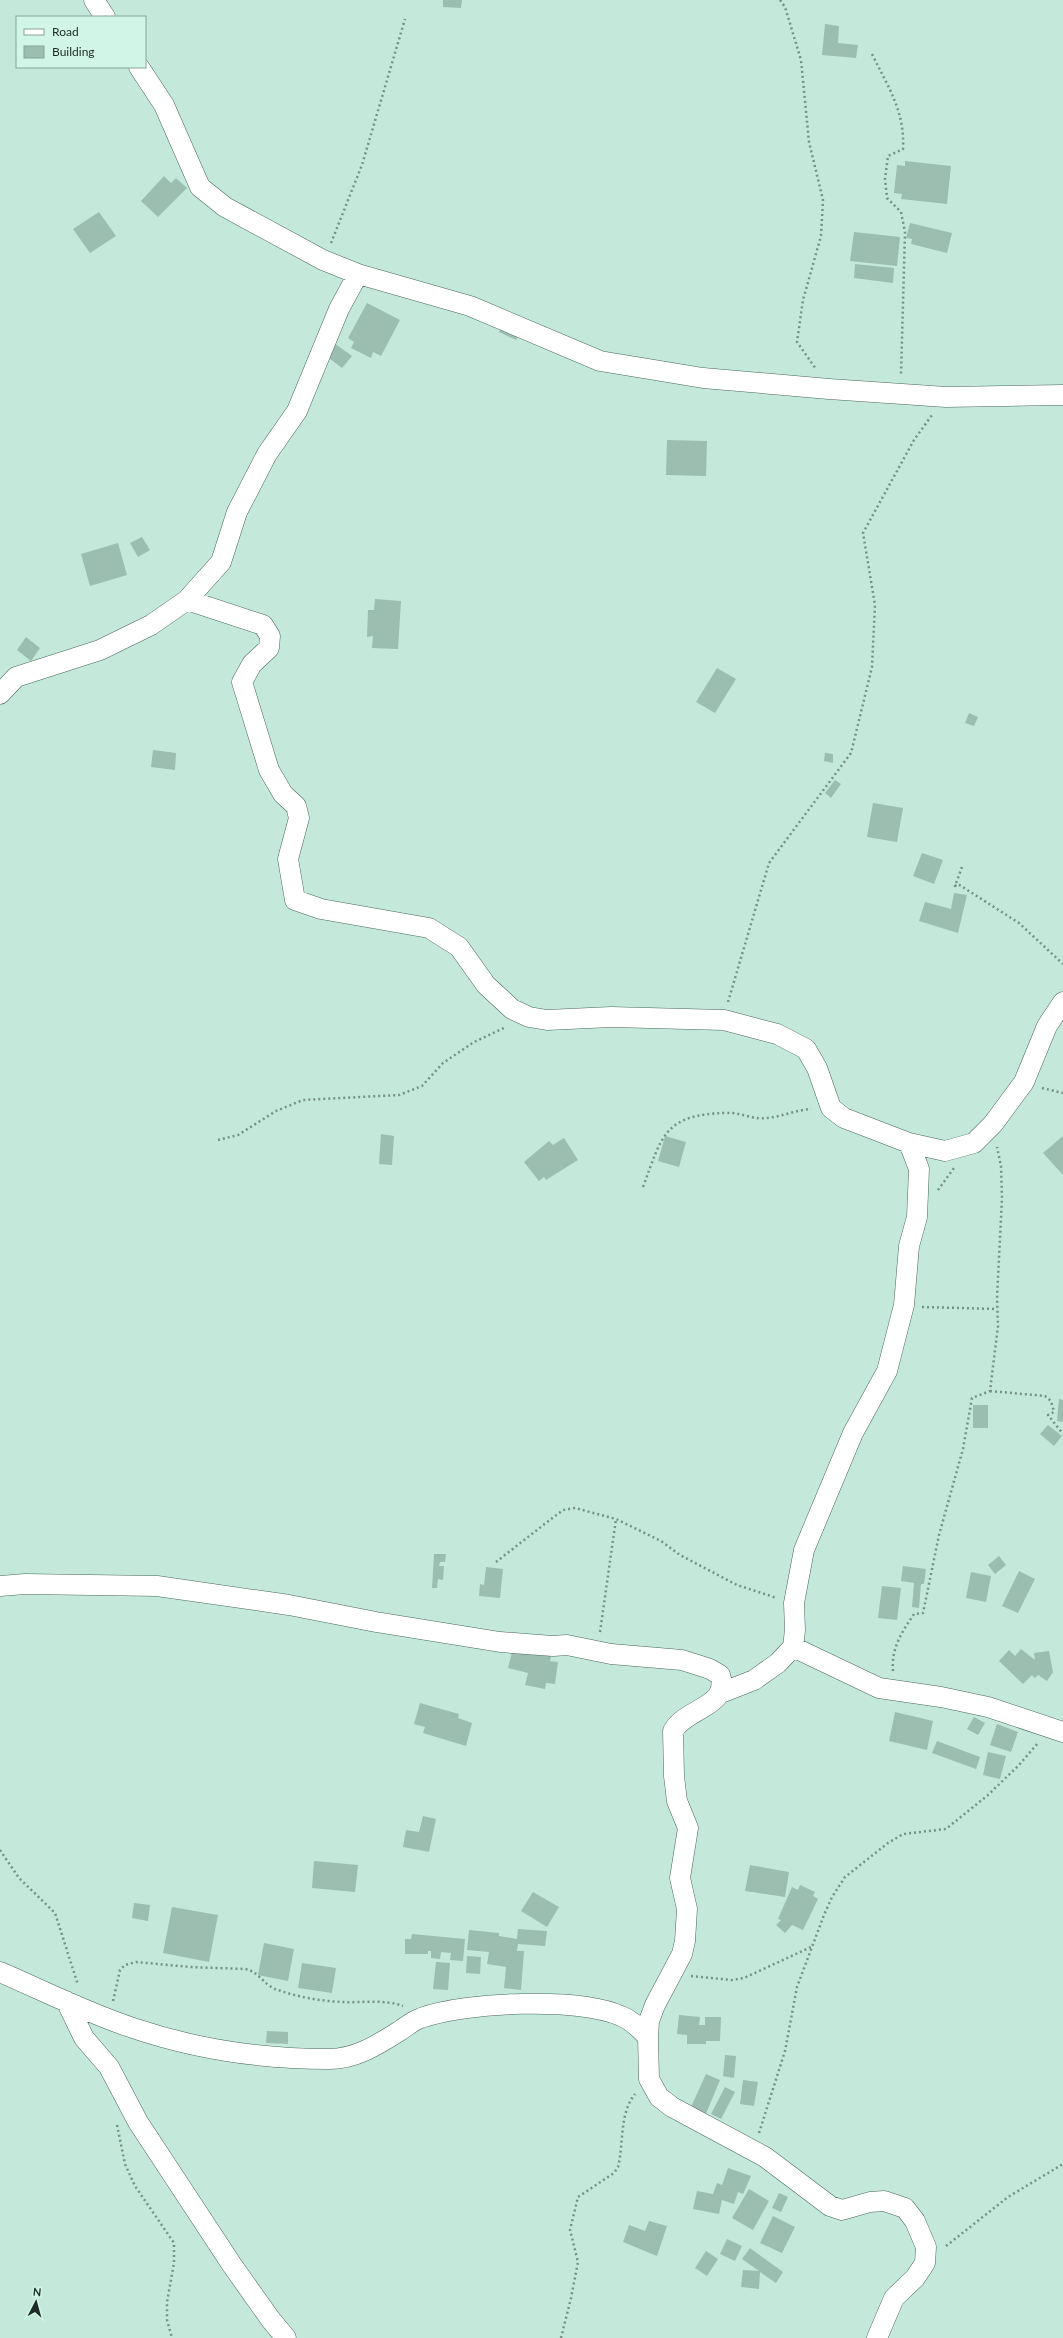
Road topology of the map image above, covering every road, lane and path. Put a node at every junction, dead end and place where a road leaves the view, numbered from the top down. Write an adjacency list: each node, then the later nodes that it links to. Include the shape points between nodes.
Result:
1 (94, 0): 3 (street)
2 (780, 0): 9 (path, via 785,8 801,60 809,142 823,200 821,236 803,300 798,342)
3 (105, 16)
4 (405, 20): 7 (path, via 362,165)
5 (872, 54): 10 (path, via 898,106 904,129 903,149 888,156 885,179 887,198 901,212 906,232)
6 (140, 68): 7 (street, via 164,105 200,187 225,207)
7 (323, 260): 8 (street)
8 (358, 274): 9 (street, via 470,306 600,361 703,378); 13 (street, via 339,309 297,411 267,454 237,512 221,562)
9 (829, 388): 10 (street)
10 (901, 394): 12 (street)
11 (1063, 395): 12 (street)
12 (946, 397): 19 (path, via 914,440 863,533 875,605 872,667 851,753 769,863)
13 (187, 600): 14 (street, via 151,625 100,650 16,677); 18 (street, via 263,625 270,636 269,648 252,664 242,682 269,770 283,794 296,806 298,818 288,859 296,900 321,908 429,928 459,947 486,985 512,1009)
14 (0, 694)
15 (962, 867): 16 (path, via 955,886 958,884 1019,923)
16 (1063, 964)
17 (1063, 1002): 21 (street, via 1047,1026 1024,1082)
18 (529, 1016): 19 (street, via 547,1020 611,1017); 22 (path, via 474,1042 442,1063 422,1086 399,1095 303,1100 276,1111 238,1135)
19 (724, 1020): 20 (street, via 777,1034 806,1049 817,1068)
20 (831, 1108): 23 (street, via 844,1118); 25 (path, via 809,1109 765,1118 728,1112 692,1116 662,1137)
21 (993, 1124): 23 (street, via 974,1143 945,1151); 28 (path, via 1001,1166 1002,1198)
22 (218, 1140)
23 (908, 1143): 27 (street, via 919,1169 917,1217 909,1246)
24 (955, 1167): 26 (path)
25 (643, 1187)
26 (936, 1192)
27 (904, 1305): 28 (path); 34 (street, via 887,1371 853,1433 804,1550)
28 (997, 1309): 29 (path, via 998,1326)
29 (990, 1391): 30 (path, via 1045,1396 1051,1401 1054,1412 1048,1416); 37 (path, via 972,1398 963,1449 938,1535 923,1613 914,1614 895,1648)
30 (1063, 1434)
31 (616, 1520): 32 (path, via 575,1508 563,1510); 34 (path, via 661,1541 680,1555 737,1585); 36 (path)
32 (496, 1562)
33 (0, 1586): 36 (street, via 157,1586 290,1605 500,1642 567,1645)
34 (794, 1603): 35 (street, via 796,1630)
35 (793, 1647): 37 (street, via 879,1688); 38 (street, via 754,1680)
36 (597, 1652): 38 (street, via 682,1660 710,1669 720,1675 723,1684)
37 (894, 1691): 39 (street, via 988,1707)
38 (721, 1693): 43 (street, via 716,1700 684,1718 673,1731 677,1801 688,1828 680,1878 687,1909 686,1941)
39 (1056, 1731): 41 (path, via 946,1829 903,1834 845,1877 832,1897)
40 (0, 1850): 45 (path, via 19,1878 55,1913)
41 (812, 1947): 43 (path, via 744,1978 732,1980); 51 (path, via 797,1987 785,2050 760,2126 759,2138)
42 (0, 1972): 44 (street)
43 (671, 1974): 48 (street, via 649,2021)
44 (66, 2001): 45 (street); 55 (street, via 84,2038 109,2067 138,2122 232,2265)
45 (85, 2008): 47 (street)
46 (419, 2018): 47 (street, via 364,2051 348,2058 330,2059 231,2052 134,2029); 47 (path, via 410,2009 398,2004 341,2002 278,1991 270,1988 251,1970 136,1962 125,1965 120,1970); 48 (street, via 476,2005 584,2007 621,2016 634,2023)
47 (108, 2020)
48 (648, 2037): 49 (street)
49 (649, 2079): 51 (street, via 659,2097 672,2107); 56 (path, via 633,2096 628,2106 618,2166 614,2173 578,2197 570,2230 578,2262)
50 (114, 2119): 54 (path, via 125,2164 135,2186 174,2243 167,2302 167,2320)
51 (765, 2157): 53 (street, via 830,2206 842,2210 884,2201 905,2208 915,2221 926,2247)
52 (1063, 2164): 53 (path, via 1008,2197)
53 (925, 2263): 57 (street, via 894,2298)
54 (172, 2338)
55 (286, 2338)
56 (561, 2338)
57 (877, 2338)

